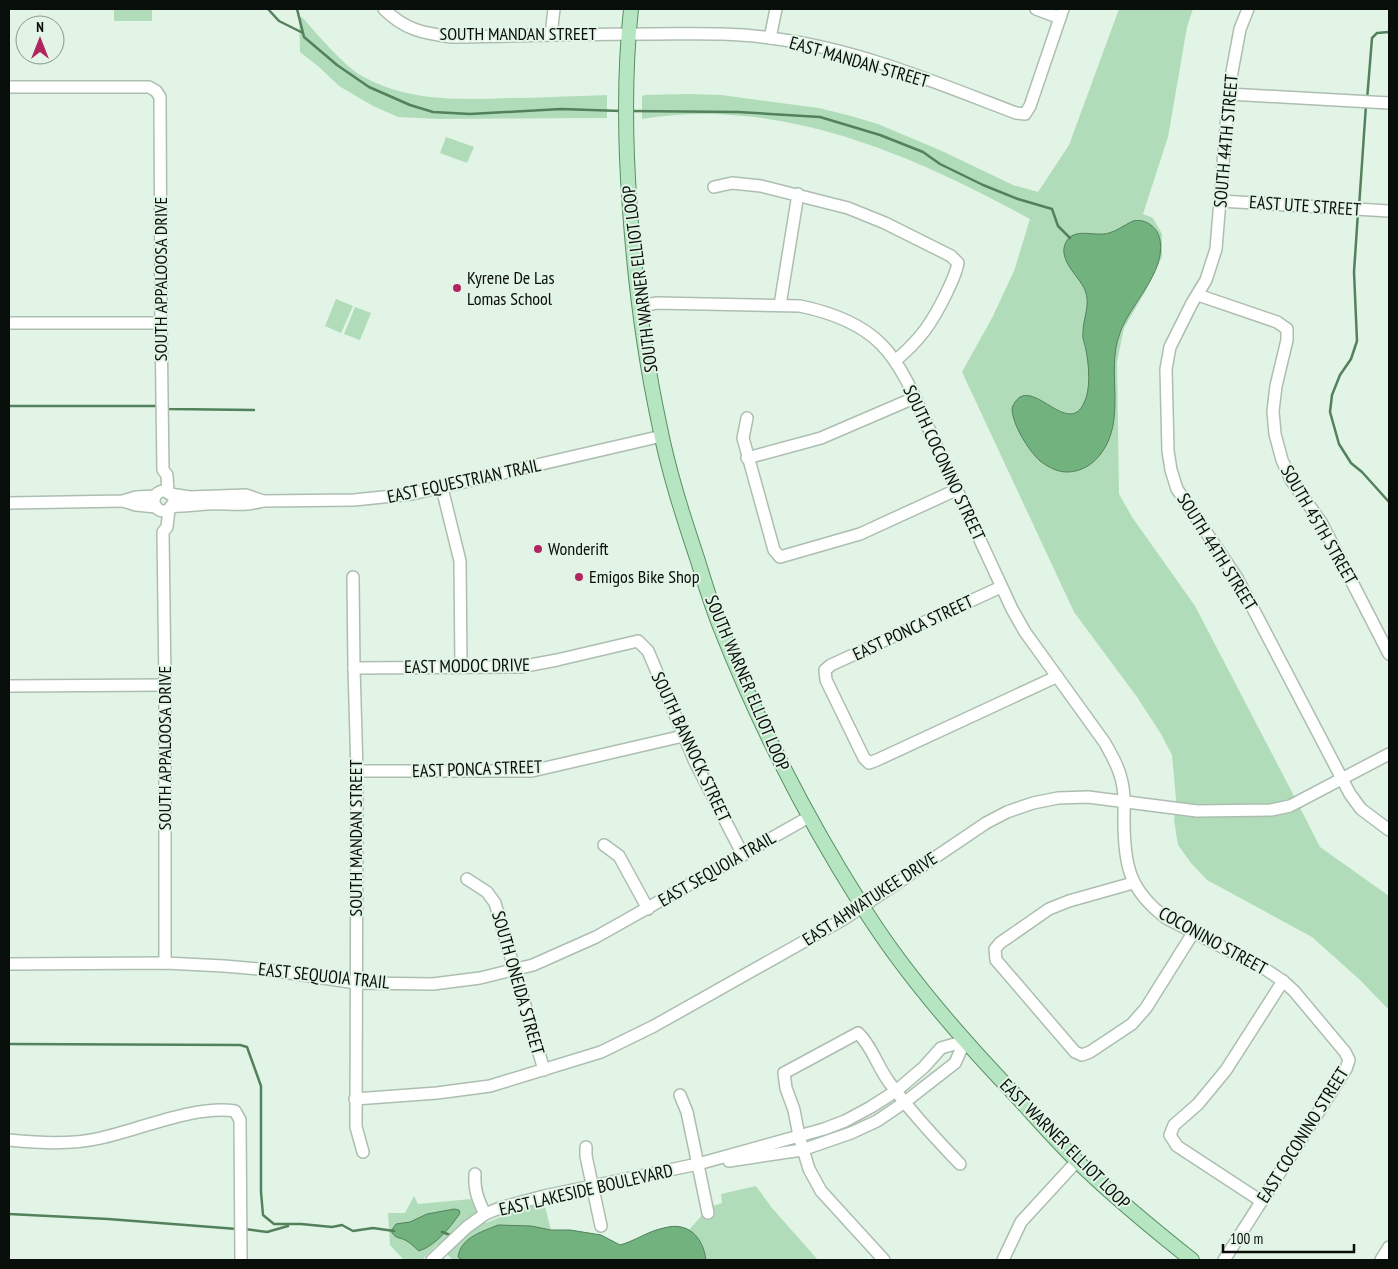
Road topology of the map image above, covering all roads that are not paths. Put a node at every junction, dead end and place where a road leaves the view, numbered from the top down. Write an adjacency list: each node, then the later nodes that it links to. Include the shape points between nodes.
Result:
1 (384, 9): 9 (street, SOUTH MANDAN STREET, via 397,21 426,34 451,37)
2 (554, 9): 9 (street)
3 (631, 9): 8 (main road, SOUTH WARNER ELLIOT LOOP)
4 (776, 9): 10 (street)
5 (1036, 9): 7 (street)
6 (1248, 9): 12 (street, SOUTH 44TH STREET, via 1240,29)
7 (1062, 13): 10 (street, EAST MANDAN STREET, via 1025,114 867,60)
8 (628, 34): 9 (street, SOUTH MANDAN STREET); 10 (street, EAST MANDAN STREET, via 711,33); 20 (main road, SOUTH WARNER ELLIOT LOOP, via 626,127)
9 (552, 35)
10 (770, 38)
11 (9, 87): 22 (street, SOUTH APPALOOSA DRIVE, via 149,87 156,90 160,97)
12 (1229, 94): 13 (street); 16 (street, SOUTH 44TH STREET)
13 (1389, 103)
14 (714, 187): 15 (street, via 732,183)
15 (798, 194): 19 (street); 23 (street, via 848,208 885,223 951,256 958,263 957,272 926,330)
16 (1220, 201): 17 (street, EAST UTE STREET); 18 (street, SOUTH 44TH STREET, via 1212,267)
17 (1389, 211)
18 (1198, 295): 35 (street, SOUTH 45TH STREET, via 1277,322 1287,329 1273,411 1282,460 1291,480 1321,522); 44 (street, SOUTH 44TH STREET, via 1170,347 1166,370 1171,470 1177,489 1237,578)
19 (780, 305): 20 (street, SOUTH COCONINO STREET, via 657,303); 23 (street, SOUTH COCONINO STREET, via 817,309 862,328)
20 (639, 306): 26 (main road, SOUTH WARNER ELLIOT LOOP)
21 (9, 323): 22 (street)
22 (161, 323): 30 (street, SOUTH APPALOOSA DRIVE, via 163,470 167,475)
23 (895, 361): 24 (street, SOUTH COCONINO STREET)
24 (914, 398): 27 (street, via 821,438); 29 (street, SOUTH COCONINO STREET)
25 (747, 418): 27 (street, via 743,438)
26 (662, 436): 28 (street, EAST EQUESTRIAN TRAIL); 46 (main road, SOUTH WARNER ELLIOT LOOP, via 686,525 720,627 784,770)
27 (747, 458): 29 (street, via 774,550 780,557 860,534)
28 (442, 488): 30 (street, EAST EQUESTRIAN TRAIL, via 371,499 263,501 246,495); 37 (street, via 460,561)
29 (956, 490): 33 (street, SOUTH COCONINO STREET)
30 (163, 501): 31 (street, EAST EQUESTRIAN TRAIL, via 136,497 123,501); 39 (street, SOUTH APPALOOSA DRIVE, via 160,527 163,532)
31 (9, 503)
32 (353, 577): 36 (street, SOUTH MANDAN STREET)
33 (1001, 586): 38 (street, SOUTH COCONINO STREET, via 1024,632); 38 (street, EAST PONCA STREET, via 825,670 826,680 864,758 869,762)
34 (638, 641): 37 (street, EAST MODOC DRIVE, via 520,667); 41 (street, SOUTH BANNOCK STREET, via 648,651)
35 (1389, 654)
36 (354, 668): 37 (street, EAST MODOC DRIVE); 43 (street, SOUTH MANDAN STREET)
37 (461, 668)
38 (1056, 677): 45 (street, SOUTH COCONINO STREET, via 1116,762 1123,783)
39 (165, 685): 40 (street); 55 (street, SOUTH APPALOOSA DRIVE)
40 (9, 686)
41 (683, 736): 43 (street, EAST PONCA STREET, via 532,771); 49 (street, SOUTH BANNOCK STREET)
42 (1389, 754): 44 (street, EAST AHWATUKEE DRIVE)
43 (357, 771): 59 (street, SOUTH MANDAN STREET)
44 (1341, 779): 45 (street, EAST AHWATUKEE DRIVE, via 1290,806 1272,810 1197,811); 47 (street, SOUTH 44TH STREET, via 1361,809)
45 (1124, 801): 51 (street, COCONINO STREET, via 1125,848); 52 (street, EAST AHWATUKEE DRIVE, via 1058,798 1007,812)
46 (809, 817): 49 (street, EAST SEQUOIA TRAIL); 52 (main road, SOUTH WARNER ELLIOT LOOP)
47 (1389, 830)
48 (604, 845): 53 (street, via 619,856)
49 (743, 855): 53 (street, EAST SEQUOIA TRAIL)
50 (467, 880): 57 (street, SOUTH ONEIDA STREET, via 487,892 495,904)
51 (1133, 883): 54 (street, COCONINO STREET, via 1151,907); 54 (street, via 1049,910 995,949 996,960 1075,1052 1082,1055 1090,1052 1132,1024 1146,1008)
52 (862, 906): 60 (main road, SOUTH WARNER ELLIOT LOOP, via 903,964); 62 (street, EAST AHWATUKEE DRIVE, via 654,1026 601,1052)
53 (648, 909): 57 (street, EAST SEQUOIA TRAIL, via 564,952)
54 (1193, 933): 58 (street, COCONINO STREET)
55 (165, 963): 56 (street, EAST SEQUOIA TRAIL); 59 (street, EAST SEQUOIA TRAIL, via 270,970)
56 (9, 964)
57 (514, 970): 59 (street, EAST SEQUOIA TRAIL, via 434,984); 62 (street, SOUTH ONEIDA STREET)
58 (1283, 981): 61 (street, COCONINO STREET); 76 (street, via 1222,1076 1174,1125 1170,1135 1177,1146)
59 (356, 983): 65 (street, SOUTH MANDAN STREET)
60 (965, 1041): 64 (street, EAST LAKESIDE BOULEVARD, via 955,1063); 64 (street, EAST LAKESIDE BOULEVARD, via 941,1048); 71 (main road, EAST WARNER ELLIOT LOOP)
61 (1349, 1060): 76 (street, EAST COCONINO STREET)
62 (544, 1070): 65 (street, EAST AHWATUKEE DRIVE, via 490,1086)
63 (680, 1095): 72 (street)
64 (900, 1097): 66 (street, EAST LAKESIDE BOULEVARD, via 845,1121); 66 (street, via 858,1033 784,1073); 69 (street, EAST LAKESIDE BOULEVARD, via 877,1121); 73 (street)
65 (356, 1099): 70 (street, SOUTH MANDAN STREET, via 356,1127)
66 (799, 1136): 69 (street); 72 (street, EAST LAKESIDE BOULEVARD)
67 (9, 1140): 81 (street, via 84,1142 196,1112 235,1111 240,1120)
68 (586, 1147): 75 (street)
69 (802, 1150): 72 (street, EAST LAKESIDE BOULEVARD); 83 (street, via 821,1191)
70 (363, 1152)
71 (1077, 1161): 84 (street, via 1022,1222); 85 (main road, EAST WARNER ELLIOT LOOP, via 1142,1221)
72 (698, 1164): 75 (street, EAST LAKESIDE BOULEVARD); 77 (street)
73 (960, 1164)
74 (475, 1174): 78 (street, via 474,1187)
75 (593, 1187): 78 (street, EAST LAKESIDE BOULEVARD, via 544,1196 500,1208); 79 (street)
76 (1262, 1202): 86 (street, EAST COCONINO STREET)
77 (708, 1212)
78 (481, 1217): 82 (street, EAST LAKESIDE BOULEVARD)
79 (601, 1226)
80 (1389, 1247): 87 (street)
81 (241, 1260)
82 (432, 1260)
83 (884, 1260)
84 (1003, 1260)
85 (1192, 1260)
86 (1224, 1260)
87 (1381, 1260)

